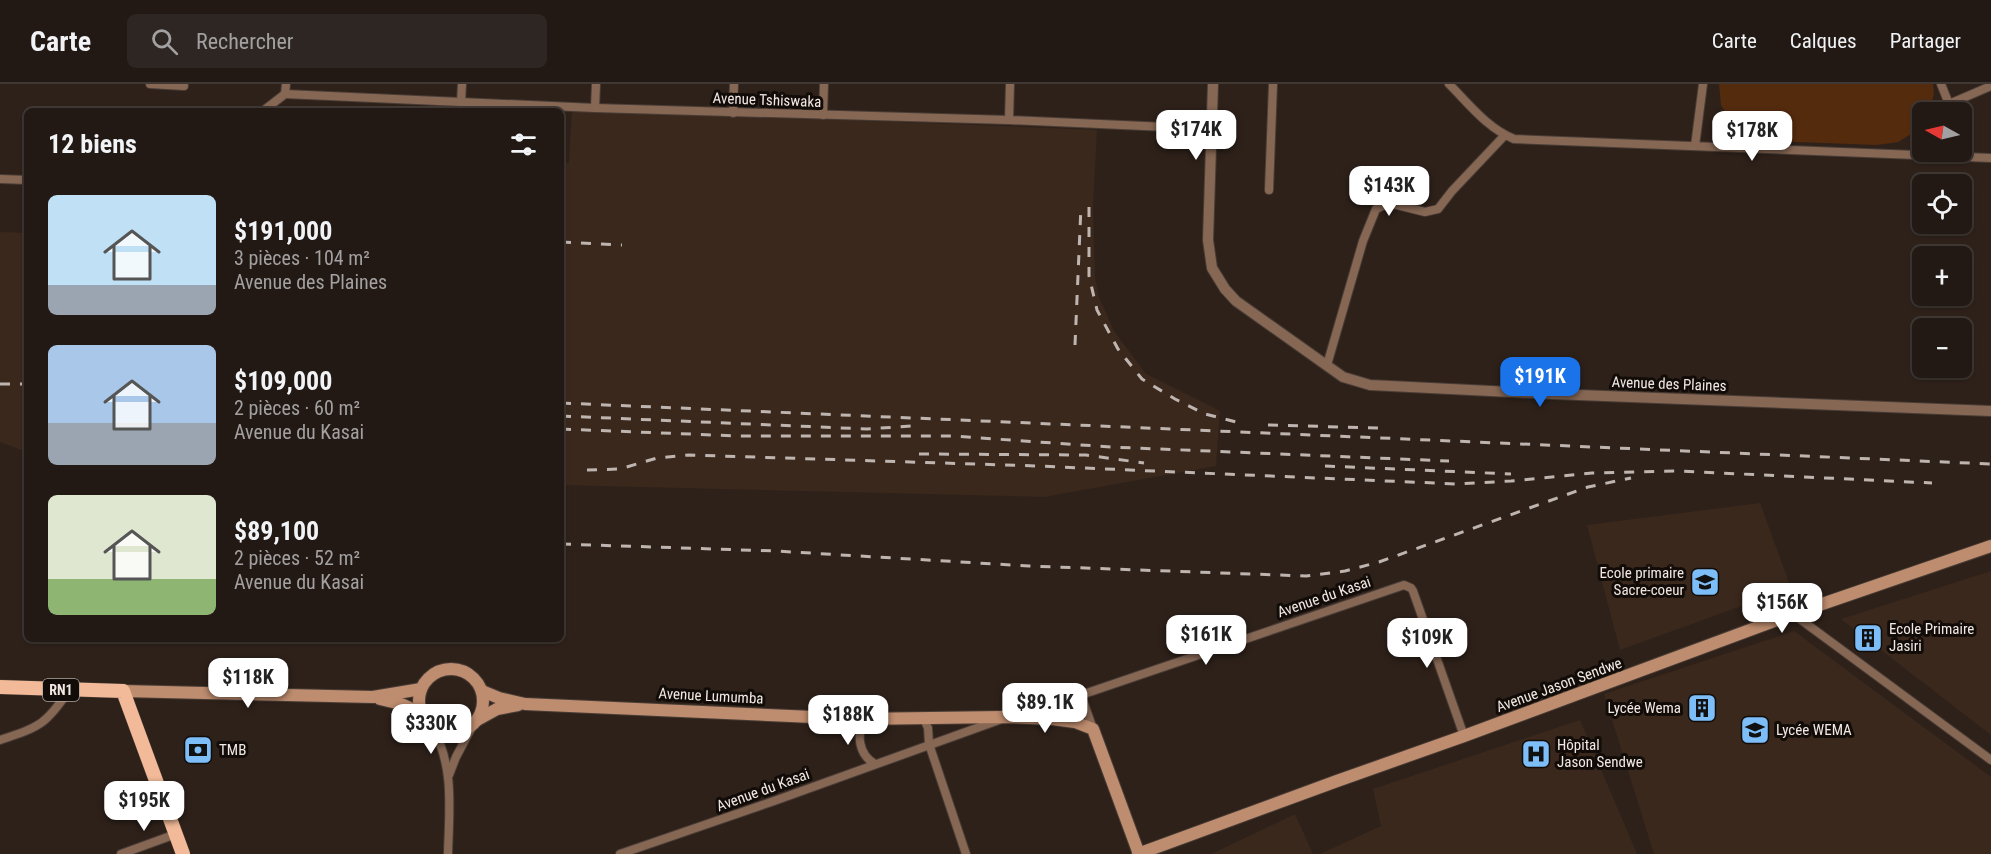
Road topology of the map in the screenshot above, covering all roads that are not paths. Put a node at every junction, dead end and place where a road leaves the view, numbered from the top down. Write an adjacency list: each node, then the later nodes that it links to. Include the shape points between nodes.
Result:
1 (150, 84): 12 (street)
2 (462, 84): 15 (street)
3 (596, 84): 19 (street)
4 (734, 84): 20 (street)
5 (825, 84): 21 (street)
6 (1010, 84): 22 (street)
7 (1213, 84): 23 (street, Avenue des Plaines)
8 (1273, 84): 31 (street)
9 (1449, 84): 24 (street)
10 (1703, 84): 25 (street)
11 (1941, 84): 16 (street)
12 (184, 86)
13 (1991, 86): 17 (street)
14 (286, 89): 15 (street, Avenue Tshiswaka); 18 (street)
15 (461, 102): 19 (street, Avenue Tshiswaka)
16 (1948, 102)
17 (1954, 102)
18 (266, 108)
19 (595, 108): 20 (street, Avenue Tshiswaka)
20 (733, 113): 21 (street, Avenue Tshiswaka)
21 (823, 115): 22 (street, Avenue Tshiswaka)
22 (1009, 120): 23 (street, Avenue Tshiswaka)
23 (1211, 129): 32 (street, Avenue des Plaines, via 1208,240 1212,268 1236,301)
24 (1505, 135): 25 (street, via 1514,139); 32 (street, via 1438,209 1425,212 1389,203 1376,209)
25 (1695, 146): 26 (street)
26 (1912, 155)
27 (1972, 157): 28 (street)
28 (1991, 158)
29 (0, 179): 30 (street)
30 (24, 180)
31 (1269, 190)
32 (1327, 365): 33 (street, Avenue des Plaines, via 1352,381 1370,385)
33 (1991, 411)
34 (1991, 546): 35 (main road, Avenue Jason Sendwe)
35 (1793, 614): 51 (main road, Avenue Jason Sendwe); 54 (street)
36 (0, 687): 38 (highway, RN1)
37 (421, 689): 40 (main road, via 437,672 455,669 472,676); 42 (main road); 44 (main road)
38 (69, 690): 39 (highway, RN1); 52 (street, via 48,719)
39 (123, 691): 42 (main road); 57 (highway)
40 (482, 691): 43 (main road); 48 (main road, via 483,708)
41 (1081, 695): 45 (street, Avenue du Kasai); 50 (street); 51 (street, Avenue du Kasai, via 1404,585 1413,591)
42 (373, 698): 44 (main road)
43 (525, 704): 46 (main road, Avenue Lumumba); 48 (main road, via 497,709)
44 (421, 713): 49 (main road)
45 (1003, 717): 47 (main road, Avenue Lumumba); 50 (main road, Avenue Lumumba, via 1075,722); 53 (street, Avenue du Kasai)
46 (866, 719): 47 (main road, Avenue Lumumba); 55 (street, via 861,725 860,740 865,755)
47 (924, 719): 53 (street)
48 (475, 722): 49 (main road, via 462,731 449,733); 56 (street)
49 (432, 727): 56 (street, via 441,742)
50 (1093, 729): 63 (main road)
51 (1464, 736): 63 (main road, Avenue Jason Sendwe)
52 (0, 740)
53 (928, 744): 55 (street, Avenue du Kasai); 62 (street)
54 (1991, 760)
55 (875, 764): 61 (street, Avenue du Kasai)
56 (449, 775): 60 (street)
57 (176, 834): 58 (street); 59 (highway)
58 (121, 854)
59 (183, 854)
60 (448, 854)
61 (621, 854)
62 (966, 854)
63 (1139, 854)

